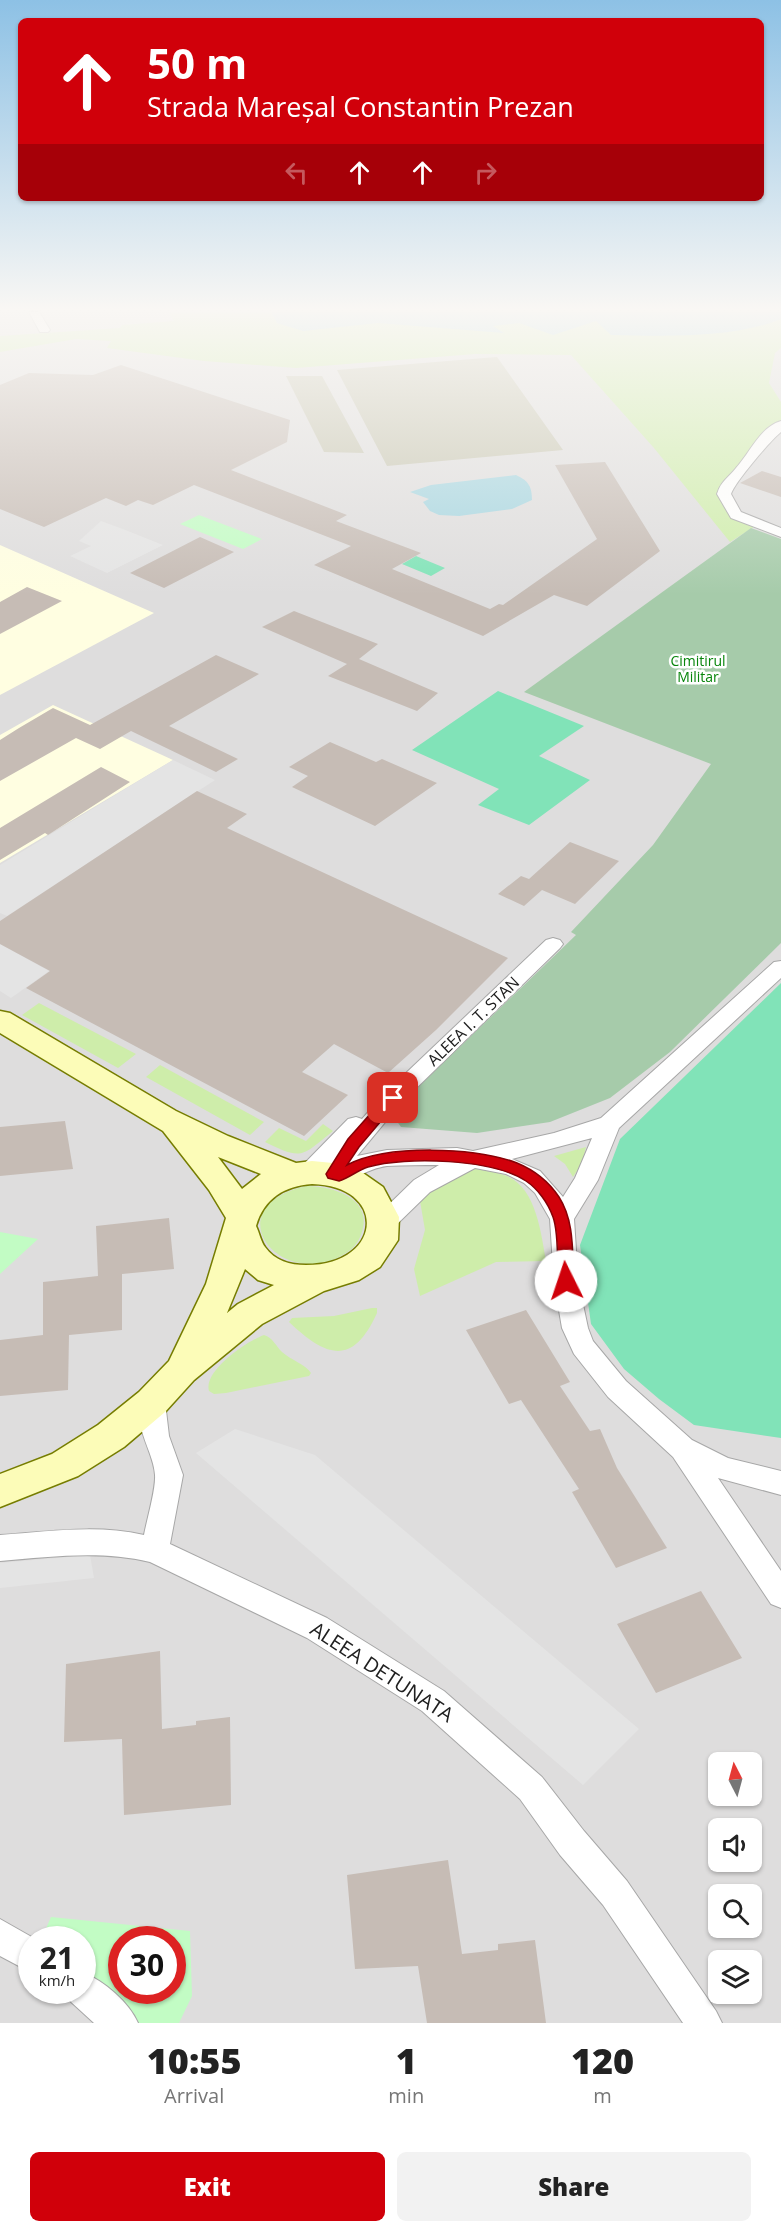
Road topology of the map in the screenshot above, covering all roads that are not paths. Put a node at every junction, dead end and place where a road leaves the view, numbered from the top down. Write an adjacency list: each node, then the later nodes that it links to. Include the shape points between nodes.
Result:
1 (781, 425): 2 (street, via 727,484 724,494 736,515)
2 (781, 533)
3 (553, 944): 9 (street, ALEEA I. T. STAN)
4 (781, 967): 7 (street)
5 (0, 1020): 6 (main road)
6 (170, 1121): 9 (main road, via 199,1136); 11 (main road, via 229,1193)
7 (609, 1124): 8 (street); 10 (street, via 586,1180)
8 (474, 1159): 9 (street, via 387,1158); 10 (street, via 512,1167 532,1177 553,1200); 12 (street, via 422,1186)
9 (319, 1174): 11 (main road, via 274,1181 251,1199); 12 (main road, via 356,1182 373,1196)
10 (562, 1219): 16 (street, via 566,1281 575,1328 584,1347 617,1389)
11 (241, 1222): 13 (main road, via 246,1249 263,1266 288,1277); 14 (main road, via 228,1273)
12 (384, 1223): 13 (main road, via 375,1251 363,1262 341,1274)
13 (315, 1280): 14 (main road, via 250,1314)
14 (182, 1370): 15 (main road)
15 (152, 1402): 18 (main road, via 111,1436 65,1465); 20 (street, via 156,1436 169,1475)
16 (683, 1449): 17 (street, via 722,1468); 21 (street)
17 (781, 1483)
18 (0, 1491)
19 (0, 1548): 20 (street, ALEEA DETUNATA, via 89,1541)
20 (155, 1550): 26 (street, ALEEA DETUNATA, via 316,1628 433,1701 479,1740 531,1788 615,1893)
21 (781, 1595)
22 (0, 1936): 23 (street)
23 (18, 1947)
24 (96, 2002): 25 (street)
25 (120, 2023)
26 (704, 2023)

